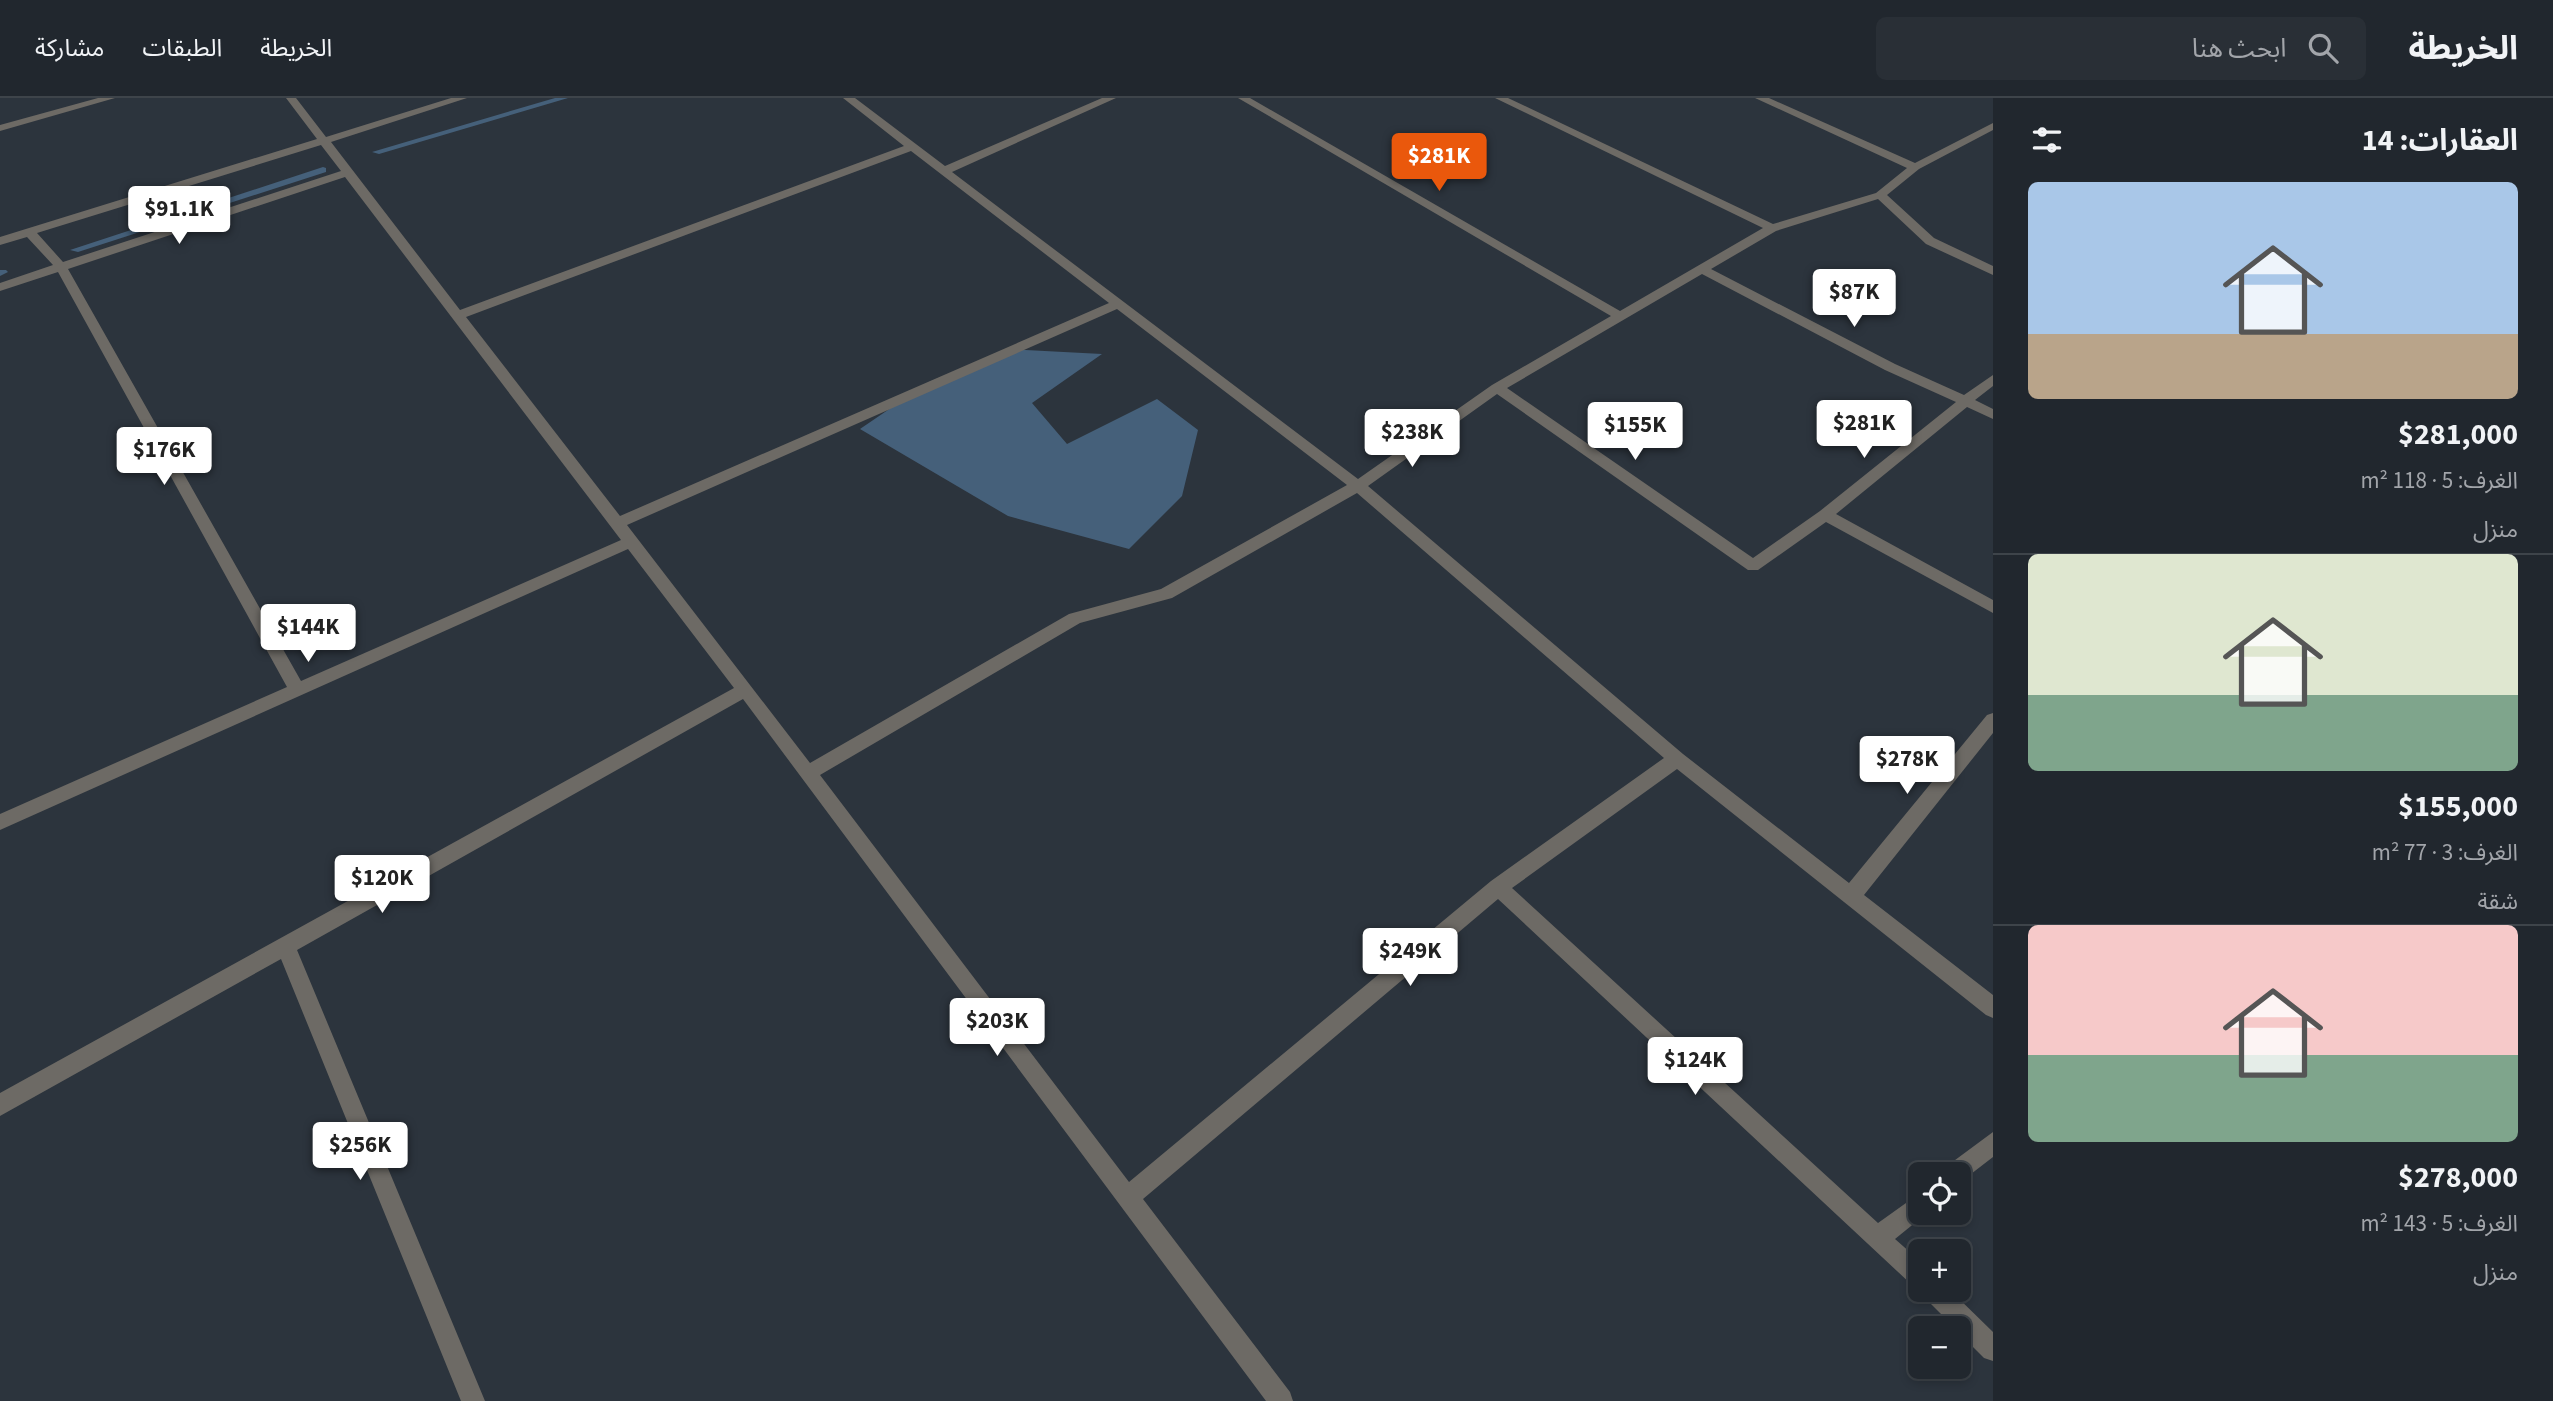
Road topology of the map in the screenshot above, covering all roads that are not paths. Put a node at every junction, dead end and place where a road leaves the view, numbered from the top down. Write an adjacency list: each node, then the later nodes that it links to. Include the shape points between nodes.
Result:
1 (110, 98): 10 (street)
2 (291, 98): 11 (street)
3 (462, 98): 11 (street)
4 (848, 98): 12 (street)
5 (1111, 98): 15 (street)
6 (1243, 98): 26 (street)
7 (1500, 98): 17 (street)
8 (1760, 98): 13 (street)
9 (1993, 126): 13 (street)
10 (0, 128)
11 (323, 141): 14 (street); 18 (street)
12 (912, 147): 15 (street); 25 (street)
13 (1915, 167): 16 (street)
14 (348, 172): 20 (street); 25 (street)
15 (944, 172): 24 (street)
16 (1880, 195): 17 (street); 22 (street, via 1930,242)
17 (1772, 228): 21 (street)
18 (29, 232): 19 (street); 20 (street)
19 (0, 241)
20 (61, 267): 23 (street); 36 (street)
21 (1702, 268): 26 (street); 29 (street, via 1890,367)
22 (1993, 271)
23 (0, 287)
24 (1118, 304): 31 (street); 33 (street)
25 (458, 315): 33 (street)
26 (1620, 316): 28 (street)
27 (1993, 379): 29 (street)
28 (1497, 388): 31 (street); 32 (street, via 1753,566)
29 (1964, 400): 30 (street); 32 (street)
30 (1993, 414)
31 (1358, 486): 39 (street); 40 (street, via 1166,594 1075,618)
32 (1825, 515): 35 (street)
33 (618, 523): 34 (street)
34 (632, 541): 36 (street); 37 (street)
35 (1993, 607)
36 (297, 690): 41 (street)
37 (746, 690): 40 (street); 44 (street)
38 (1993, 720): 43 (street)
39 (1677, 760): 42 (street); 43 (street)
40 (808, 773): 49 (street)
41 (0, 822)
42 (1499, 887): 49 (street); 51 (street)
43 (1851, 896): 45 (street)
44 (286, 946): 46 (street); 55 (street)
45 (1993, 1007)
46 (0, 1105)
47 (1993, 1143): 48 (street)
48 (1970, 1162)
49 (1128, 1197): 56 (street)
50 (1908, 1214): 51 (street)
51 (1879, 1237): 52 (street)
52 (1908, 1265)
53 (1945, 1302): 54 (street)
54 (1993, 1349)
55 (473, 1401)
56 (1282, 1401)

